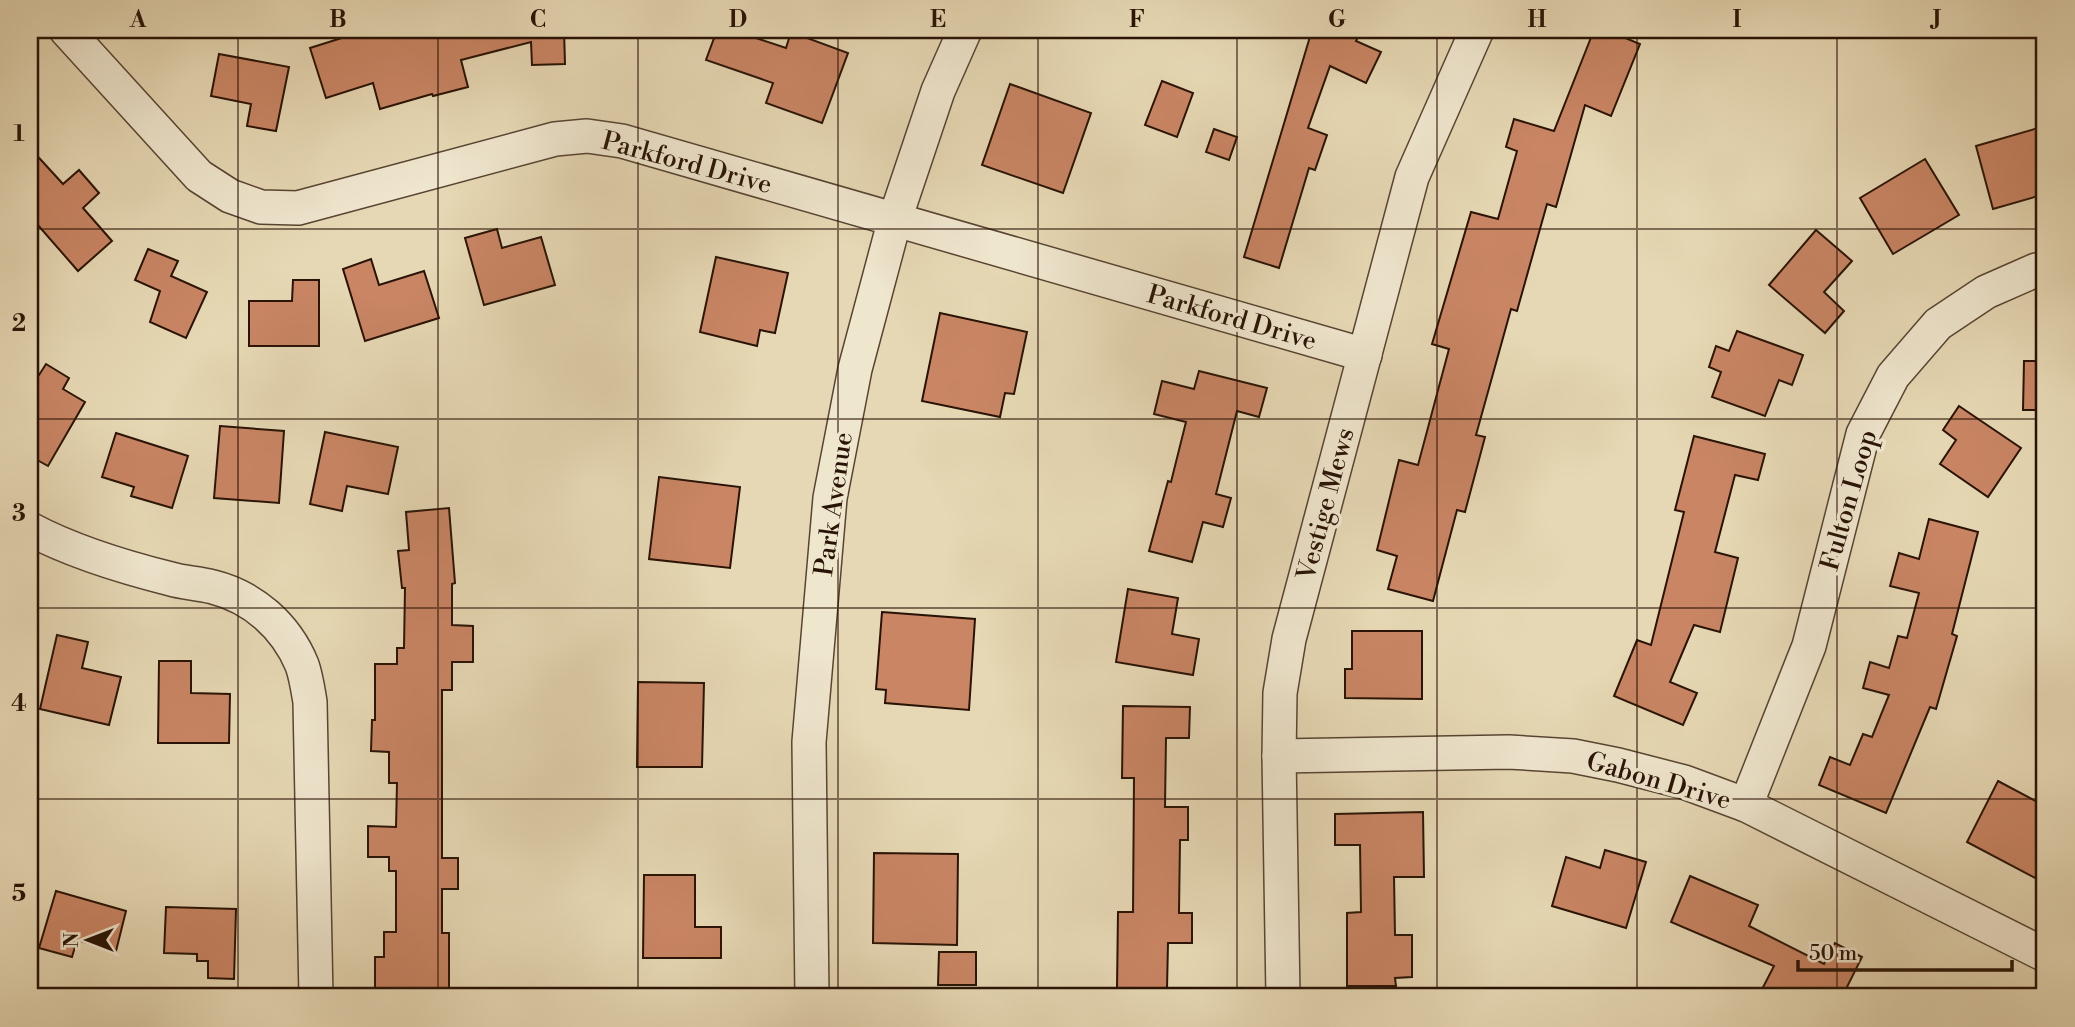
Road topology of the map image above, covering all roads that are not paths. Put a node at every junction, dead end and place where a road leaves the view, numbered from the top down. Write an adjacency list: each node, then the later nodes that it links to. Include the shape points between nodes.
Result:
1 (66, 30): 4 (street, Parkford Drive, via 199,176 261,207 299,208 555,139 587,136 622,141)
2 (965, 30): 4 (street, Park Avenue, via 938,91)
3 (1477, 30): 6 (street, Vestige Mews, via 1412,177)
4 (895, 219): 6 (street, Parkford Drive); 12 (street, Park Avenue, via 855,369 830,498 809,742)
5 (2045, 268): 9 (street, Fulton Loop, via 1986,292 1938,324 1893,376 1863,434 1809,646)
6 (1365, 355): 8 (street, Vestige Mews, via 1289,639 1280,693)
7 (30, 529): 11 (street, via 62,546 172,580 237,594 282,631 302,665 310,702)
8 (1279, 755): 9 (street, Gabon Drive, via 1509,752 1573,756 1684,782); 13 (street, Vestige Mews)
9 (1746, 805): 10 (street, Gabon Drive)
10 (2045, 955)
11 (316, 997)
12 (813, 997)
13 (1283, 997)

